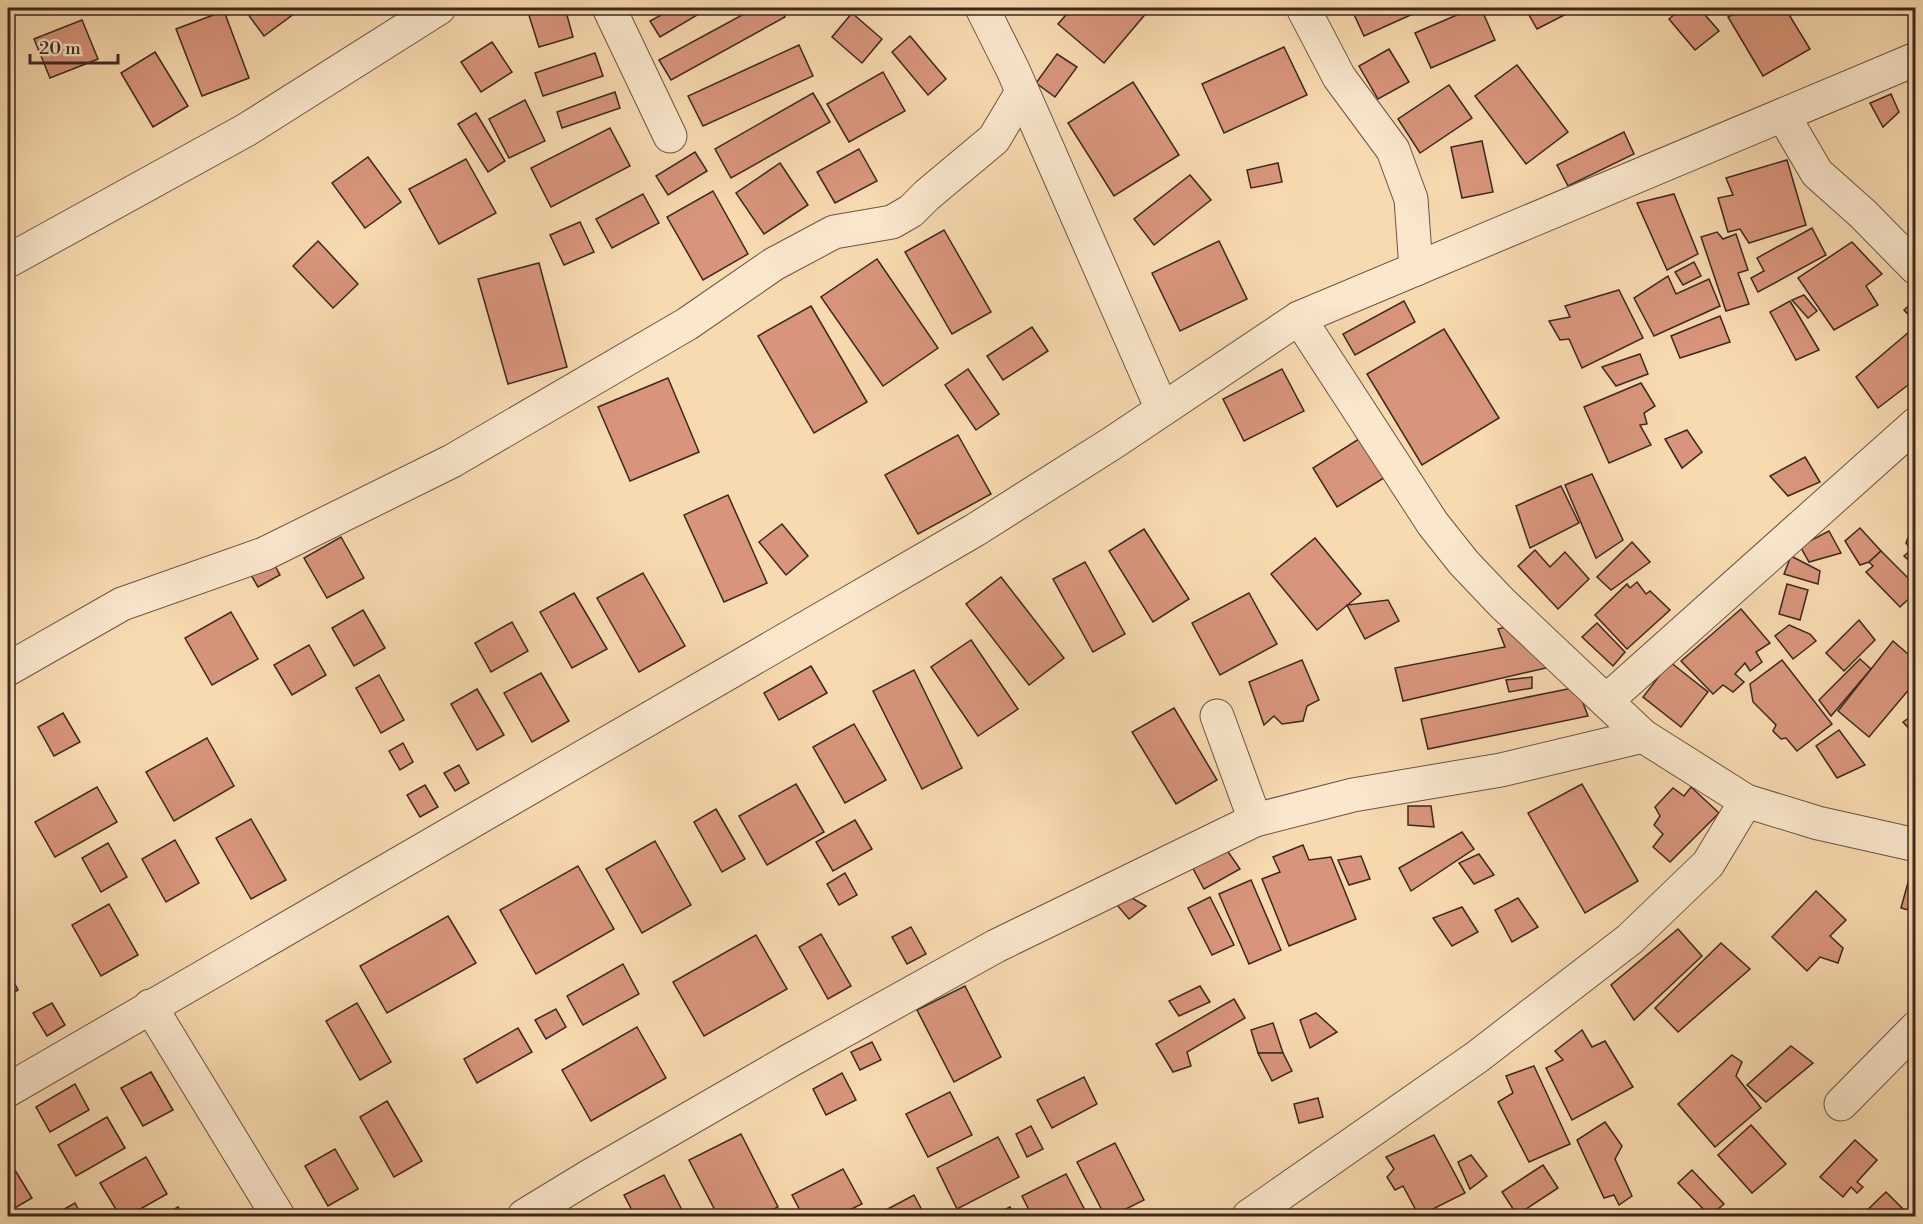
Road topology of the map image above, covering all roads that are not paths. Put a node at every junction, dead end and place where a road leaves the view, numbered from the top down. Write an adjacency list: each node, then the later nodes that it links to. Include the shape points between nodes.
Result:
1 (439, 8): 11 (street, via 246,130)
2 (609, 8): 8 (street)
3 (982, 8): 6 (street)
4 (1303, 8): 13 (street, via 1339,77 1393,150 1411,199)
5 (1916, 59): 7 (street)
6 (1022, 92): 9 (street); 10 (street)
7 (1783, 115): 12 (street, via 1817,173); 13 (street)
8 (670, 136)
9 (994, 139): 10 (street); 17 (street, via 911,211 892,222 834,232 774,264 687,324 452,462 264,554 122,603)
10 (1045, 144): 15 (street)
11 (8, 261)
12 (1916, 268)
13 (1416, 269): 14 (street)
14 (1299, 318): 15 (street); 18 (street, via 1433,524 1464,563)
15 (1162, 409): 24 (street, via 975,530)
16 (1916, 424): 18 (street)
17 (8, 669)
18 (1606, 701): 20 (street)
19 (1217, 716): 22 (street)
20 (1643, 736): 21 (street); 22 (street, via 1501,770 1353,795)
21 (1746, 801): 23 (street, via 1818,823); 30 (street, via 1707,864 1630,939 1477,1058)
22 (1255, 820): 29 (street, via 996,946)
23 (1916, 845)
24 (150, 1006): 26 (street); 28 (street)
25 (1916, 1028): 27 (street)
26 (8, 1090)
27 (1841, 1104)
28 (278, 1216)
29 (524, 1216)
30 (1249, 1216)

